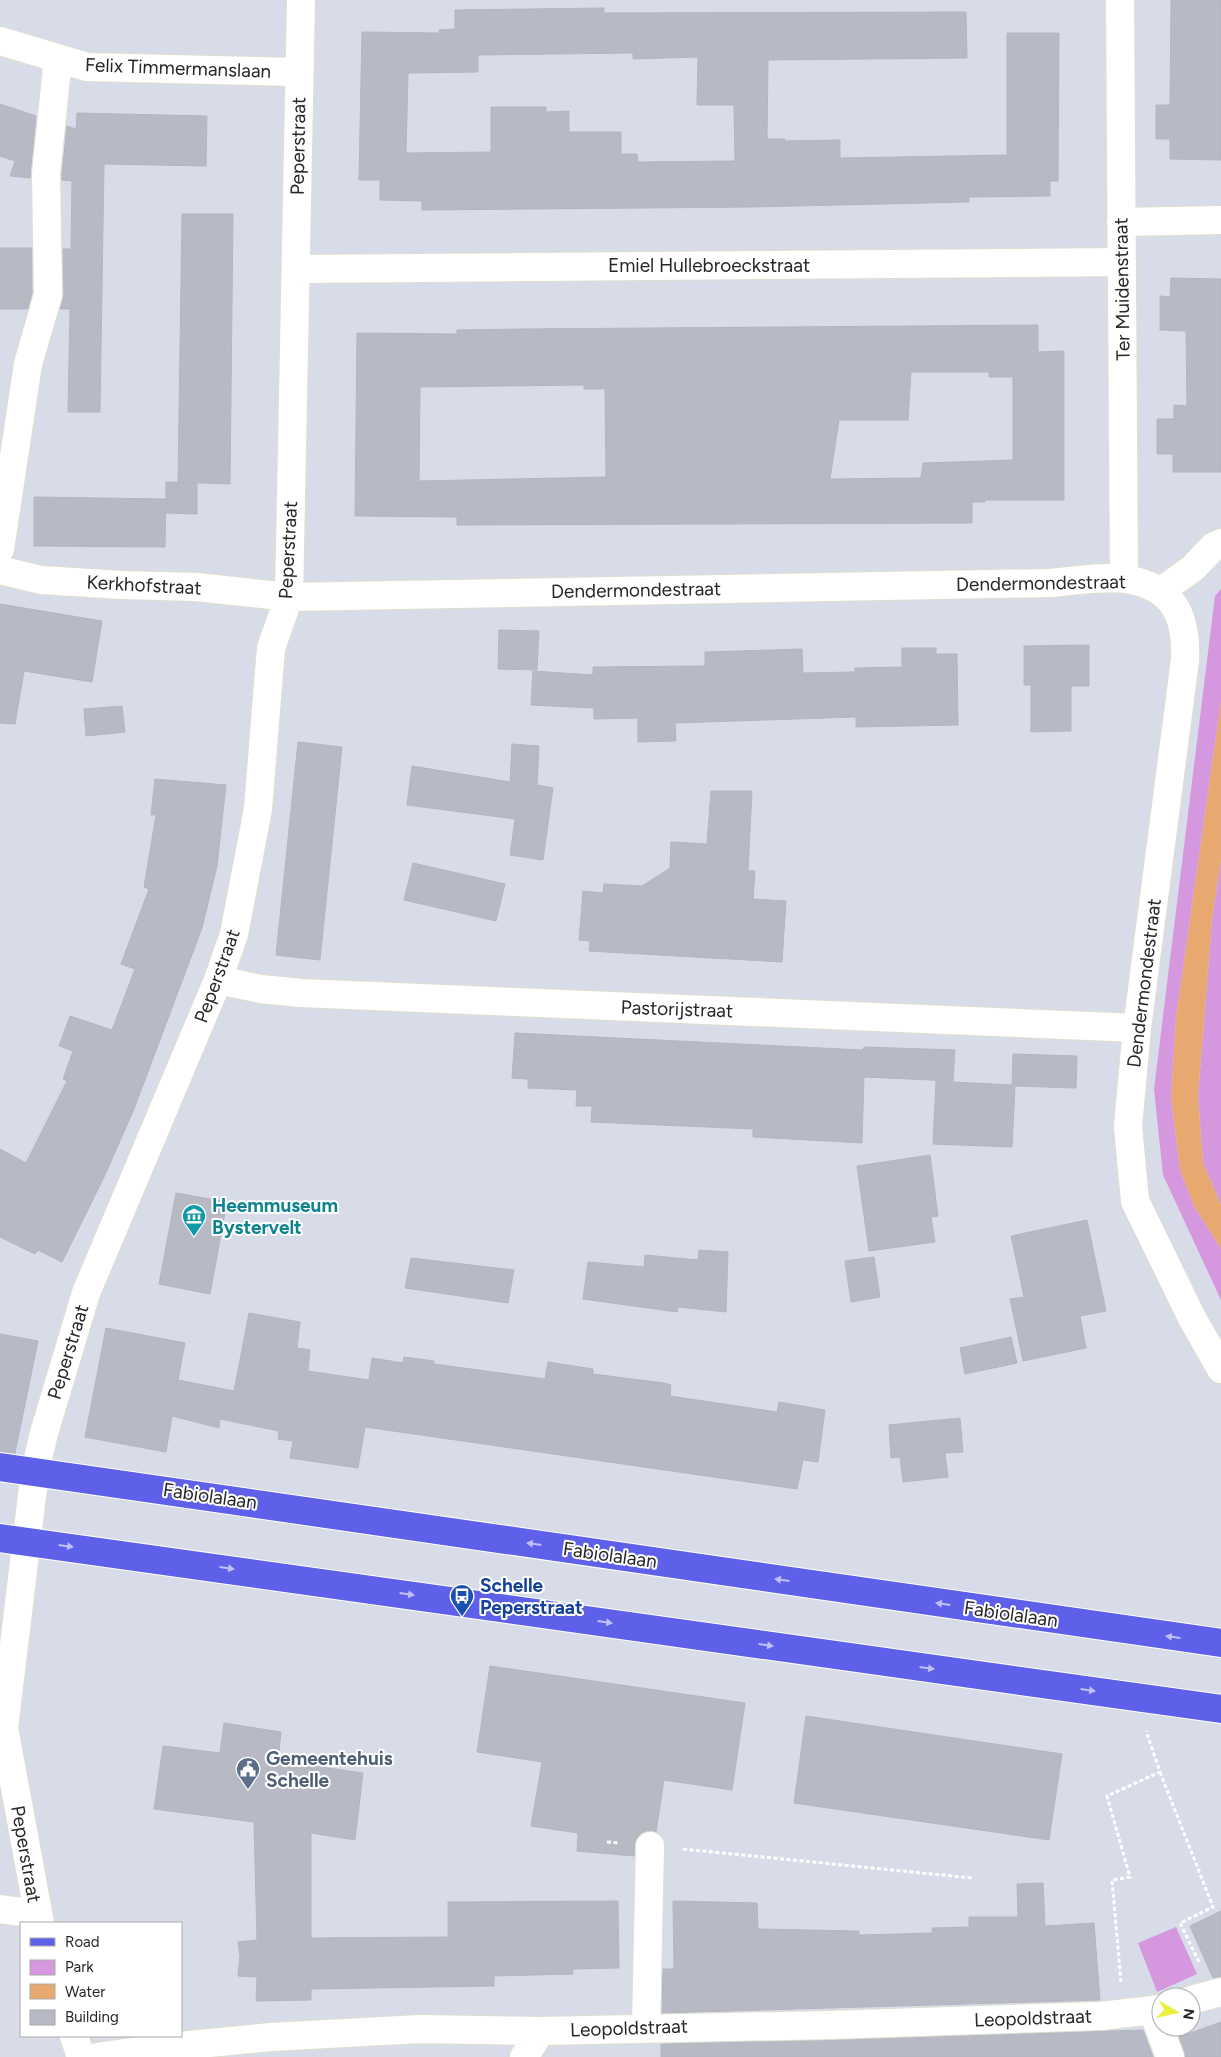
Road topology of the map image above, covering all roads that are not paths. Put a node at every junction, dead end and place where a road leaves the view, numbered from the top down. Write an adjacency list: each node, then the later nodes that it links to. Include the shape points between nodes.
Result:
1 (301, 0): 5 (street, Peperstraat)
2 (1120, 0): 7 (street, Ter Muidenstraat)
3 (0, 41): 4 (street, Felix Timmermanslaan)
4 (58, 59): 5 (street, Felix Timmermanslaan, via 86,67); 11 (street, via 46,173 48,295 28,364)
5 (299, 72): 9 (street, Peperstraat)
6 (1221, 220): 7 (street)
7 (1121, 222): 8 (street, Ter Muidenstraat)
8 (1122, 262): 9 (street, Emiel Hullebroeckstraat); 13 (street, Ter Muidenstraat)
9 (296, 269): 15 (street, Peperstraat)
10 (1221, 543): 14 (street)
11 (0, 548)
12 (0, 570): 15 (street, Kerkhofstraat, via 41,580 196,587)
13 (1124, 579): 14 (street, Dendermondestraat); 15 (street, Dendermondestraat)
14 (1161, 591): 17 (street, Dendermondestraat, via 1180,614 1186,636)
15 (289, 597): 16 (street, Peperstraat, via 271,648 258,809 234,934)
16 (218, 980): 17 (street, Pastorijstraat, via 301,993); 20 (street, Peperstraat, via 86,1292)
17 (1137, 1028): 18 (street, Dendermondestraat, via 1128,1126 1136,1201 1192,1318)
18 (1221, 1369)
19 (0, 1466): 20 (main road, Fabiolalaan)
20 (35, 1471): 21 (street, Peperstraat); 22 (main road, Fabiolalaan, one-way to 20)
21 (13, 1539): 23 (main road, one-way to 23); 26 (street, Peperstraat, via 4,1728)
22 (1221, 1643)
23 (1221, 1710)
24 (650, 1846): 28 (street)
25 (0, 1909): 26 (street)
26 (38, 1918)
27 (1151, 2011): 28 (street, Leopoldstraat, via 830,2025)
28 (646, 2027): 29 (street, Leopoldstraat)
29 (542, 2031): 33 (street, Leopoldstraat, via 420,2029 168,2047); 34 (street)
30 (74, 2037): 32 (street)
31 (1164, 2037): 35 (street)
32 (81, 2057)
33 (97, 2057)
34 (524, 2057)
35 (1170, 2057)

